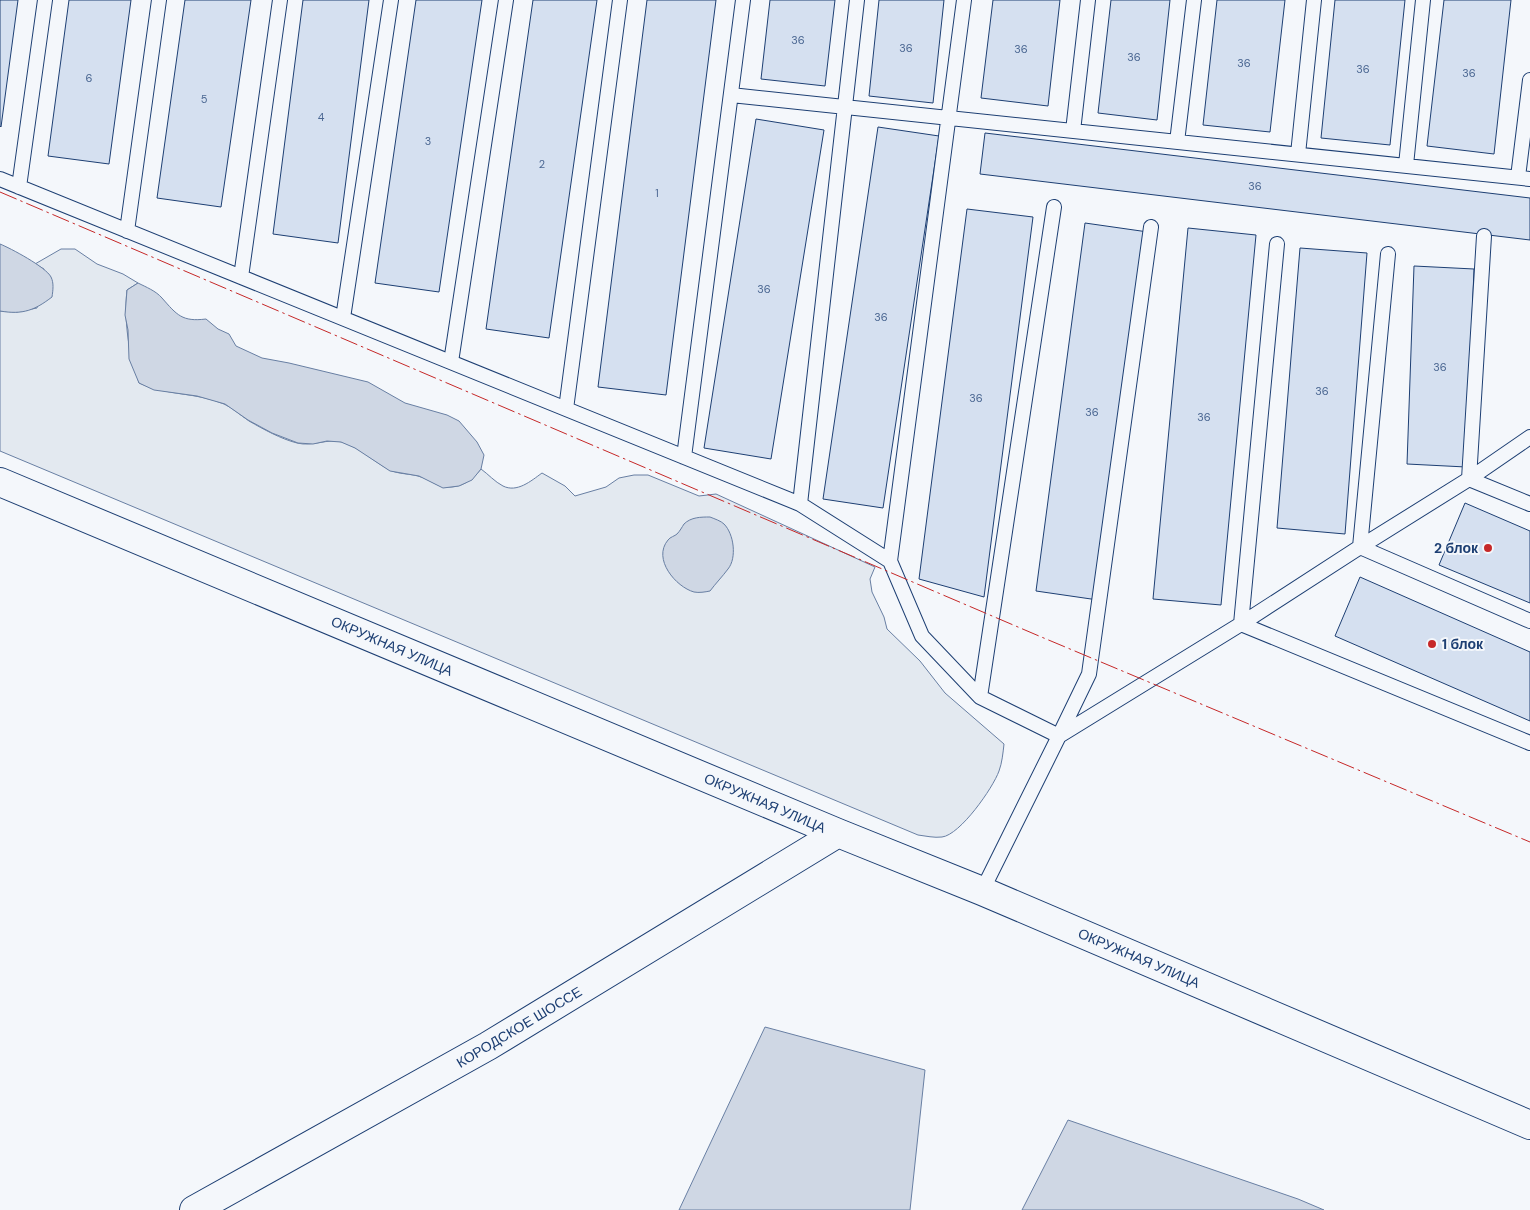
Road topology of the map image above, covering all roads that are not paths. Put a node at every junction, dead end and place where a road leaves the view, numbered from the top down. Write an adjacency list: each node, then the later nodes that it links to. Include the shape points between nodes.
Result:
1 (46, 0): 24 (lane)
2 (159, 0): 27 (lane)
3 (280, 0): 31 (lane)
4 (391, 0): 32 (lane)
5 (506, 0): 33 (lane)
6 (620, 0): 34 (lane)
7 (743, 0): 15 (lane)
8 (856, 0): 16 (lane)
9 (964, 0): 17 (lane)
10 (1088, 0): 18 (lane)
11 (1194, 0): 19 (lane)
12 (1314, 0): 20 (lane)
13 (1423, 0): 21 (lane)
14 (1530, 80): 22 (lane)
15 (731, 95): 16 (lane); 36 (lane)
16 (844, 107): 17 (lane); 39 (lane)
17 (950, 118): 18 (lane); 42 (lane)
18 (1073, 130): 19 (lane)
19 (1177, 142): 20 (lane)
20 (1298, 154): 21 (lane)
21 (1406, 165): 22 (lane)
22 (1524, 178)
23 (0, 179): 24 (lane)
24 (19, 187): 27 (lane)
25 (1054, 207): 45 (lane)
26 (1151, 227): 46 (lane, via 1089,674)
27 (127, 231): 31 (lane)
28 (1484, 236): 37 (lane)
29 (1277, 244): 44 (lane)
30 (1388, 254): 41 (lane)
31 (241, 277): 32 (lane)
32 (343, 318): 33 (lane)
33 (450, 362): 34 (lane)
34 (566, 409): 36 (lane)
35 (1530, 437): 37 (lane)
36 (684, 456): 39 (lane)
37 (1469, 480): 40 (lane); 41 (lane)
38 (0, 482): 48 (main road, ОКРУЖНАЯ УЛИЦА)
39 (800, 504): 42 (lane)
40 (1530, 504)
41 (1360, 547): 43 (lane); 44 (lane)
42 (890, 561): 45 (lane, via 922,636)
43 (1530, 620)
44 (1241, 624): 46 (lane); 47 (lane)
45 (980, 698): 46 (lane)
46 (1059, 736): 49 (lane)
47 (1530, 743)
48 (838, 833): 49 (main road, ОКРУЖНАЯ УЛИЦА); 51 (main road, КОРОДСКОЕ ШОССЕ, via 488,1046)
49 (982, 891): 50 (main road, ОКРУЖНАЯ УЛИЦА)
50 (1530, 1125)
51 (194, 1210)

